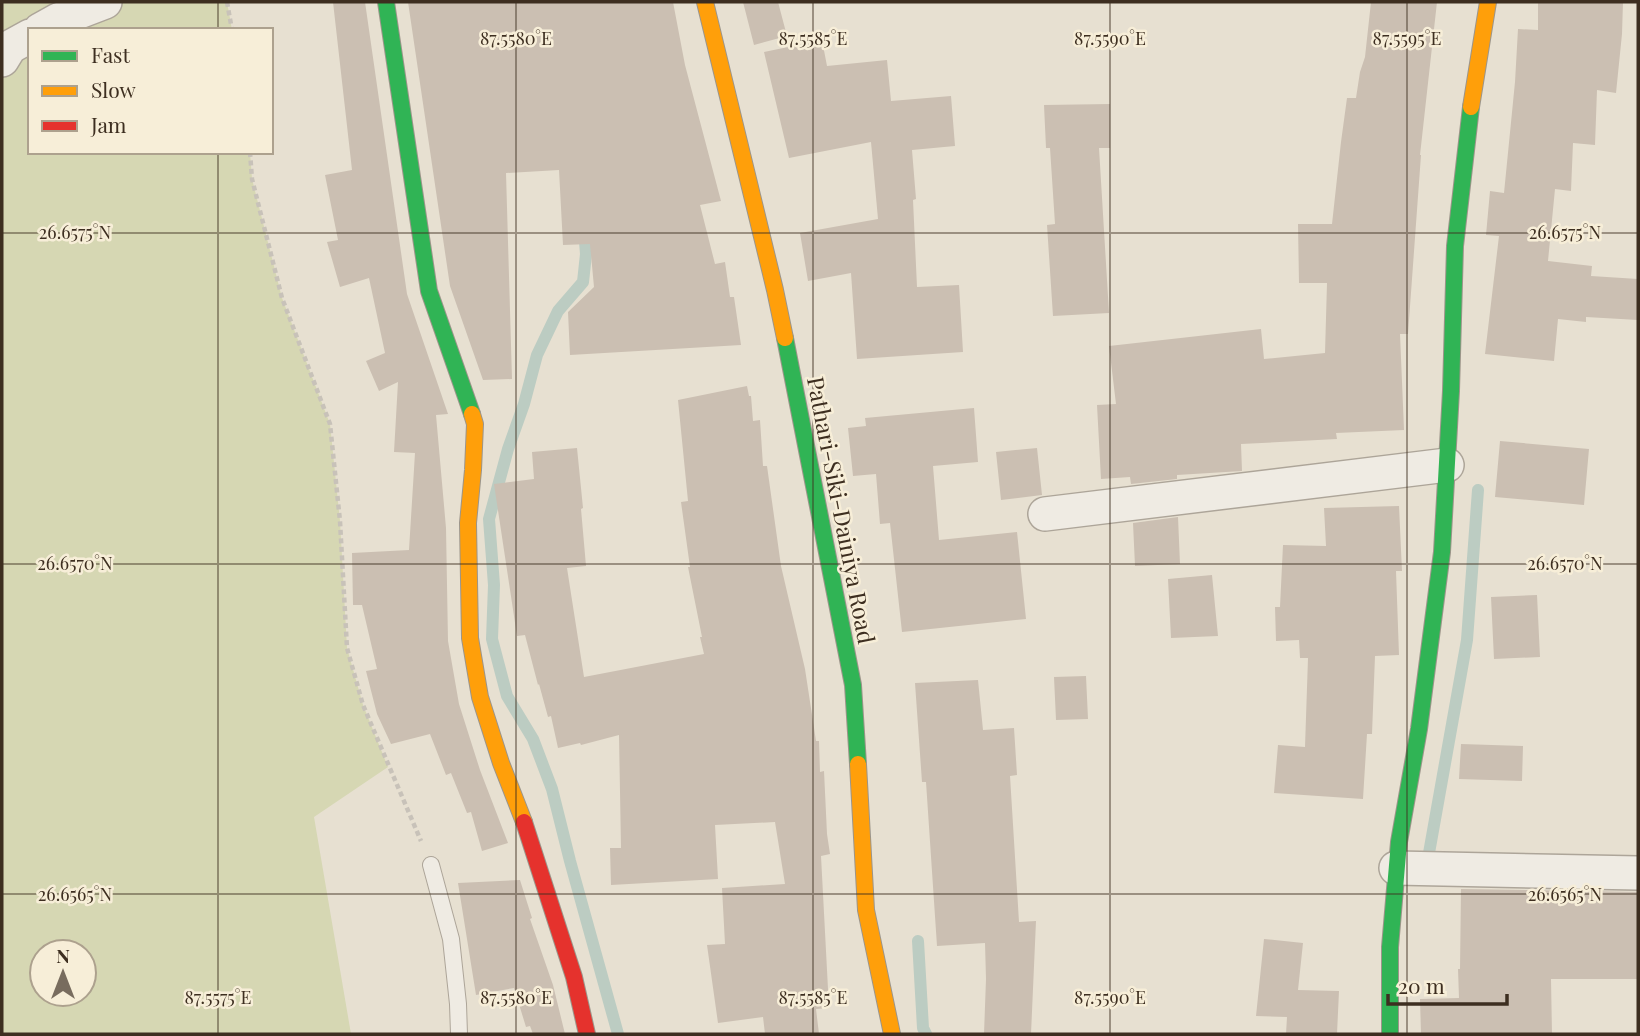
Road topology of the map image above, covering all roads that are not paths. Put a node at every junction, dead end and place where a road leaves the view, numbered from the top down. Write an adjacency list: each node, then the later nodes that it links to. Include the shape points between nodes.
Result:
1 (105, 2): 5 (street)
2 (386, 2): 14 (street, via 429,291 475,424 468,523 470,638 480,697 566,951)
3 (705, 2): 15 (street, Pathari-Siki-Dainiya Road, via 775,290 853,685 866,910)
4 (1488, 2): 8 (street, via 1467,128 1455,246)
5 (44, 28)
6 (28, 37): 7 (street, via 10,47)
7 (2, 60)
8 (1447, 465): 9 (street); 11 (street, via 1442,552)
9 (1045, 514)
10 (430, 865): 13 (lane, via 451,939)
11 (1396, 868): 12 (street); 16 (street, via 1390,947)
12 (1638, 873)
13 (459, 1034)
14 (587, 1034)
15 (892, 1034)
16 (1391, 1034)

